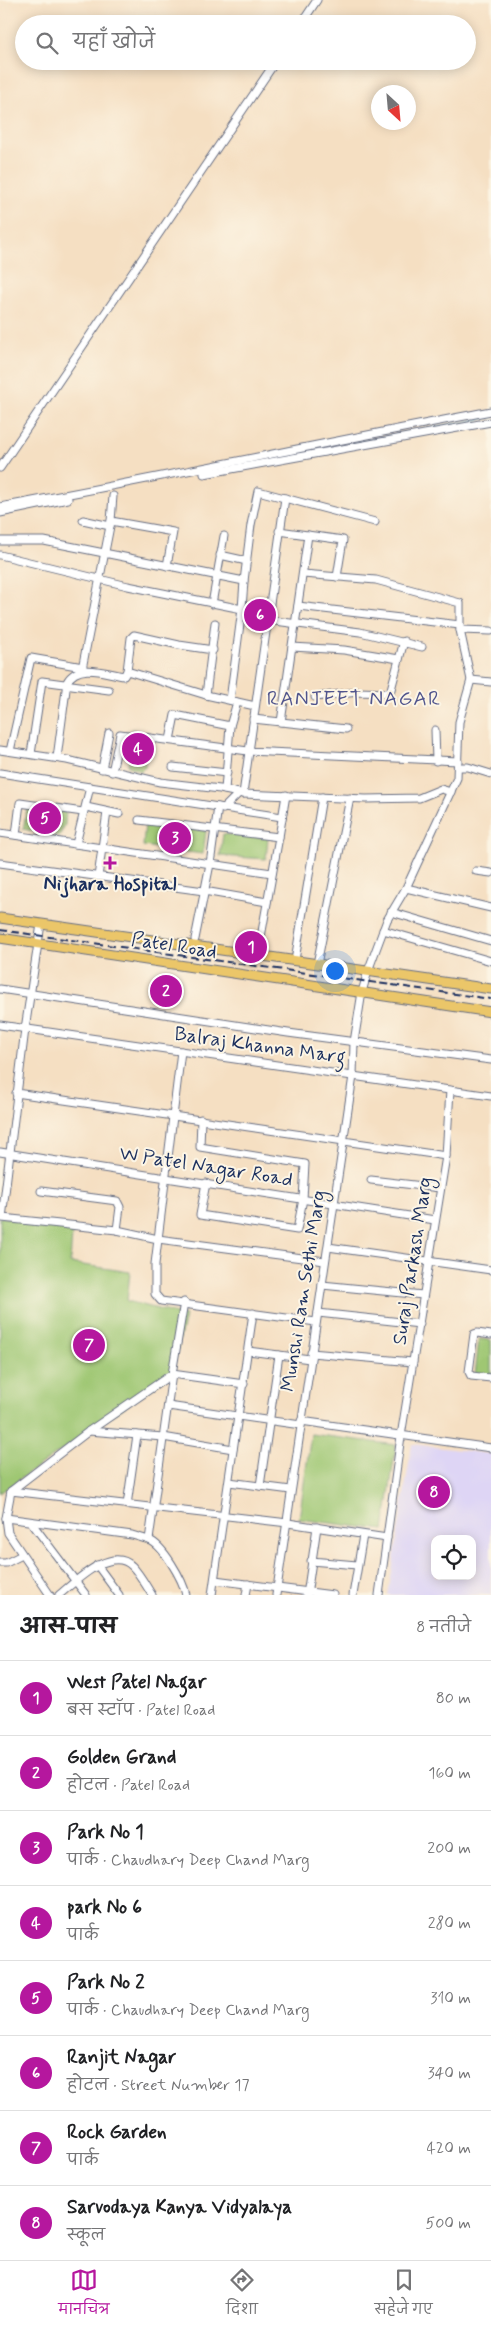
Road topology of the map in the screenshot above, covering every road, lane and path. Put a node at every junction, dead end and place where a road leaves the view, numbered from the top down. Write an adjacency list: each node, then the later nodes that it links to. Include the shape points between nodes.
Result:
1 (314, 1): 2 (street)
2 (306, 15)
3 (270, 70): 6 (street)
4 (491, 411): 9 (street)
5 (491, 422): 10 (street, via 304,454)
6 (0, 468)
7 (113, 496): 13 (street)
8 (285, 498): 12 (street); 14 (street); 21 (street, via 258,491)
9 (0, 507)
10 (0, 513)
11 (83, 520): 13 (street)
12 (375, 522)
13 (110, 524): 18 (street); 22 (street, via 173,532)
14 (279, 531): 15 (street); 31 (street)
15 (308, 535): 23 (street); 25 (street, via 343,540)
16 (224, 536): 20 (street)
17 (0, 541): 18 (street, via 44,541)
18 (105, 553): 22 (street); 26 (street)
19 (0, 555): 26 (street)
20 (220, 555): 21 (street); 24 (street)
21 (247, 561): 27 (street)
22 (167, 566): 24 (street)
23 (302, 574): 25 (street); 29 (street)
24 (216, 576): 27 (street); 28 (street)
25 (337, 577): 34 (street, via 376,580 460,602)
26 (98, 579): 28 (street); 41 (street)
27 (244, 581): 30 (street)
28 (212, 604): 30 (street)
29 (298, 606): 33 (street); 34 (street)
30 (242, 609): 49 (street)
31 (267, 620): 33 (street); 50 (street)
32 (215, 623): 39 (street)
33 (295, 623): 36 (street); 37 (street)
34 (460, 628): 35 (street); 43 (street)
35 (491, 631)
36 (404, 642): 38 (street); 40 (street)
37 (292, 647): 40 (street, via 344,650); 52 (street)
38 (422, 647)
39 (213, 650): 42 (street, via 134,635); 47 (street)
40 (399, 659): 48 (street, via 390,693 358,692)
41 (82, 668): 42 (street, via 124,676); 45 (street, via 70,675); 60 (street, via 31,658)
42 (127, 671): 47 (street)
43 (471, 680): 44 (street); 65 (street, Munshi Ram Sethi Marg, via 459,722)
44 (491, 682)
45 (67, 683): 46 (street); 62 (street, via 42,680); 63 (street)
46 (109, 690)
47 (206, 695): 49 (street)
48 (315, 698)
49 (233, 701): 50 (street); 53 (street)
50 (255, 706): 51 (street)
51 (253, 719): 52 (street); 61 (street)
52 (281, 722): 54 (street)
53 (230, 726): 57 (street, via 175,716); 58 (street)
54 (346, 728)
55 (435, 730): 64 (street)
56 (109, 734): 67 (street)
57 (170, 740): 58 (street); 68 (street, via 120,734)
58 (229, 748): 61 (street); 70 (street)
59 (0, 750): 60 (street)
60 (10, 751): 62 (street)
61 (248, 751): 64 (street); 75 (street)
62 (31, 754): 63 (street)
63 (58, 758): 67 (street)
64 (436, 761): 65 (street)
65 (458, 764): 71 (street); 74 (street, Munshi Ram Sethi Marg)
66 (173, 767): 70 (street)
67 (102, 769): 68 (street)
68 (112, 772): 73 (street)
69 (0, 773): 72 (street)
70 (227, 773): 73 (street)
71 (491, 774)
72 (90, 787): 79 (street); 80 (street)
73 (225, 790): 75 (street)
74 (451, 792): 78 (street, via 441,789 419,798); 99 (street, Munshi Ram Sethi Marg)
75 (241, 793): 76 (street); 79 (street)
76 (286, 795): 77 (street); 83 (street)
77 (322, 797): 78 (street); 112 (street)
78 (350, 798): 114 (street)
79 (221, 808): 83 (street); 86 (street)
80 (84, 810): 81 (street); 88 (street, via 20,803); 90 (street)
81 (107, 812): 82 (street); 91 (street)
82 (119, 814)
83 (282, 817): 89 (street)
84 (139, 820): 85 (street)
85 (171, 824): 86 (street); 92 (street)
86 (215, 830): 89 (street); 94 (street)
87 (0, 833): 88 (street)
88 (16, 835): 90 (street)
89 (279, 837): 96 (street)
90 (76, 844): 91 (street)
91 (102, 848): 92 (street); 98 (street)
92 (165, 858): 94 (street)
93 (0, 863): 98 (street)
94 (210, 864): 96 (street); 100 (street)
95 (476, 871): 97 (street)
96 (272, 873): 101 (street)
97 (491, 873)
98 (98, 877): 100 (street)
99 (406, 888): 102 (street); 103 (street, Munshi Ram Sethi Marg)
100 (204, 891): 101 (street); 108 (street)
101 (267, 902): 111 (street)
102 (491, 908)
103 (391, 912): 106 (street, Munshi Ram Sethi Marg); 109 (street)
104 (0, 918): 105 (main road, Patel Road)
105 (42, 924): 110 (street); 112 (main road, Patel Road)
106 (383, 930): 113 (street); 115 (street, Munshi Ram Sethi Marg)
107 (0, 938): 110 (main road, Patel Road)
108 (194, 940)
109 (491, 941)
110 (38, 944): 118 (main road, Patel Road); 119 (street)
111 (259, 948)
112 (295, 960): 114 (main road, Patel Road)
113 (491, 961)
114 (317, 964): 115 (main road, Patel Road)
115 (368, 971): 117 (main road, Patel Road); 118 (street, Munshi Ram Sethi Marg)
116 (0, 989): 119 (street)
117 (491, 989)
118 (362, 992): 120 (main road, Patel Road); 123 (street, Munshi Ram Sethi Marg)
119 (30, 994): 122 (street); 123 (street)
120 (491, 1012)
121 (0, 1025): 122 (street, Balraj Khanna Marg)
122 (25, 1029): 124 (street, Balraj Khanna Marg); 128 (street)
123 (354, 1042): 125 (street); 126 (street, Munshi Ram Sethi Marg)
124 (181, 1051): 126 (street, Balraj Khanna Marg); 130 (street)
125 (491, 1060)
126 (353, 1076): 127 (street, Balraj Khanna Marg); 132 (street, Munshi Ram Sethi Marg)
127 (450, 1090): 129 (street, Balraj Khanna Marg); 135 (street, Suraj Parkash Marg)
128 (16, 1093): 130 (street); 134 (street)
129 (491, 1096)
130 (173, 1115): 131 (street); 136 (street)
131 (201, 1119): 132 (street); 141 (street, via 200,1147 305,1164)
132 (344, 1140): 135 (street); 142 (street, Munshi Ram Sethi Marg)
133 (0, 1152): 134 (street, W Patel Nagar Road)
134 (8, 1153): 136 (street, W Patel Nagar Road); 144 (street, via 2,1218)
135 (446, 1156): 139 (street, Suraj Parkash Marg)
136 (167, 1177): 138 (street, W Patel Nagar Road); 145 (street)
137 (371, 1180): 139 (street)
138 (206, 1183): 141 (street, W Patel Nagar Road); 141 (street, via 200,1215 297,1230)
139 (440, 1188): 143 (street, Suraj Parkash Marg)
140 (41, 1191): 144 (street, via 117,1201 120,1207)
141 (303, 1199): 142 (street, W Patel Nagar Road)
142 (334, 1204): 143 (street, W Patel Nagar Road); 146 (street, Munshi Ram Sethi Marg)
143 (436, 1220): 148 (street, Suraj Parkash Marg)
144 (117, 1230): 145 (street)
145 (158, 1239): 147 (street); 152 (street, via 155,1294 161,1301)
146 (328, 1247): 147 (street, Munshi Ram Sethi Marg); 148 (street)
147 (325, 1261): 150 (street, Munshi Ram Sethi Marg)
148 (429, 1262): 149 (street); 151 (street, Suraj Parkash Marg)
149 (491, 1270)
150 (322, 1285): 151 (street); 153 (street, Munshi Ram Sethi Marg)
151 (423, 1295): 156 (street, Suraj Parkash Marg)
152 (184, 1302): 154 (street); 162 (street)
153 (318, 1313): 155 (street, Munshi Ram Sethi Marg); 156 (street)
154 (253, 1314): 155 (street); 158 (street)
155 (316, 1322): 160 (street, Munshi Ram Sethi Marg)
156 (420, 1324): 161 (street, Suraj Parkash Marg)
157 (491, 1335): 163 (street, via 474,1334 469,1372 471,1376)
158 (248, 1351): 159 (street); 164 (street)
159 (279, 1355): 160 (street); 167 (street)
160 (310, 1356): 161 (street); 168 (street, Munshi Ram Sethi Marg)
161 (413, 1362): 171 (street, Suraj Parkash Marg)
162 (172, 1374): 164 (street); 165 (street); 169 (street)
163 (491, 1378)
164 (244, 1384): 166 (street)
165 (168, 1406): 166 (street); 172 (street)
166 (239, 1417): 167 (street); 174 (street)
167 (270, 1421): 168 (street); 176 (street)
168 (301, 1423): 171 (street); 177 (street, Munshi Ram Sethi Marg)
169 (89, 1431): 170 (street); 178 (street)
170 (137, 1435): 172 (street); 179 (street)
171 (401, 1436): 173 (street); 187 (street, Suraj Parkash Marg)
172 (163, 1437): 174 (street); 180 (street)
173 (491, 1448)
174 (233, 1449): 175 (street)
175 (229, 1482): 176 (street); 181 (street)
176 (260, 1486): 177 (street)
177 (291, 1490): 184 (street, Munshi Ram Sethi Marg)
178 (11, 1491): 179 (street); 182 (street)
179 (127, 1505): 180 (street)
180 (154, 1508): 181 (street); 188 (street)
181 (224, 1516): 184 (street); 194 (street)
182 (6, 1518): 183 (street); 189 (street, via 11,1540)
183 (31, 1522): 188 (street); 195 (street)
184 (288, 1522): 185 (street); 197 (street, Munshi Ram Sethi Marg)
185 (317, 1526): 186 (street); 190 (street)
186 (363, 1534): 187 (street); 192 (street)
187 (387, 1538): 209 (street, Suraj Parkash Marg)
188 (149, 1540): 204 (street, via 164,1554 184,1584)
189 (22, 1555): 191 (street); 199 (street)
190 (312, 1561): 192 (street); 198 (street)
191 (0, 1563)
192 (357, 1565): 208 (street)
193 (97, 1566): 195 (street); 202 (street); 203 (street, via 107,1561 125,1561)
194 (214, 1580): 196 (street); 205 (street)
195 (76, 1582): 200 (street); 201 (street)
196 (248, 1584): 197 (street); 206 (street)
197 (277, 1591): 198 (street)
198 (307, 1593): 207 (street)
199 (50, 1595)
200 (59, 1595)
201 (86, 1595)
202 (119, 1595)
203 (152, 1595)
204 (186, 1595)
205 (212, 1595)
206 (246, 1595)
207 (333, 1595)
208 (353, 1595)
209 (379, 1595)

